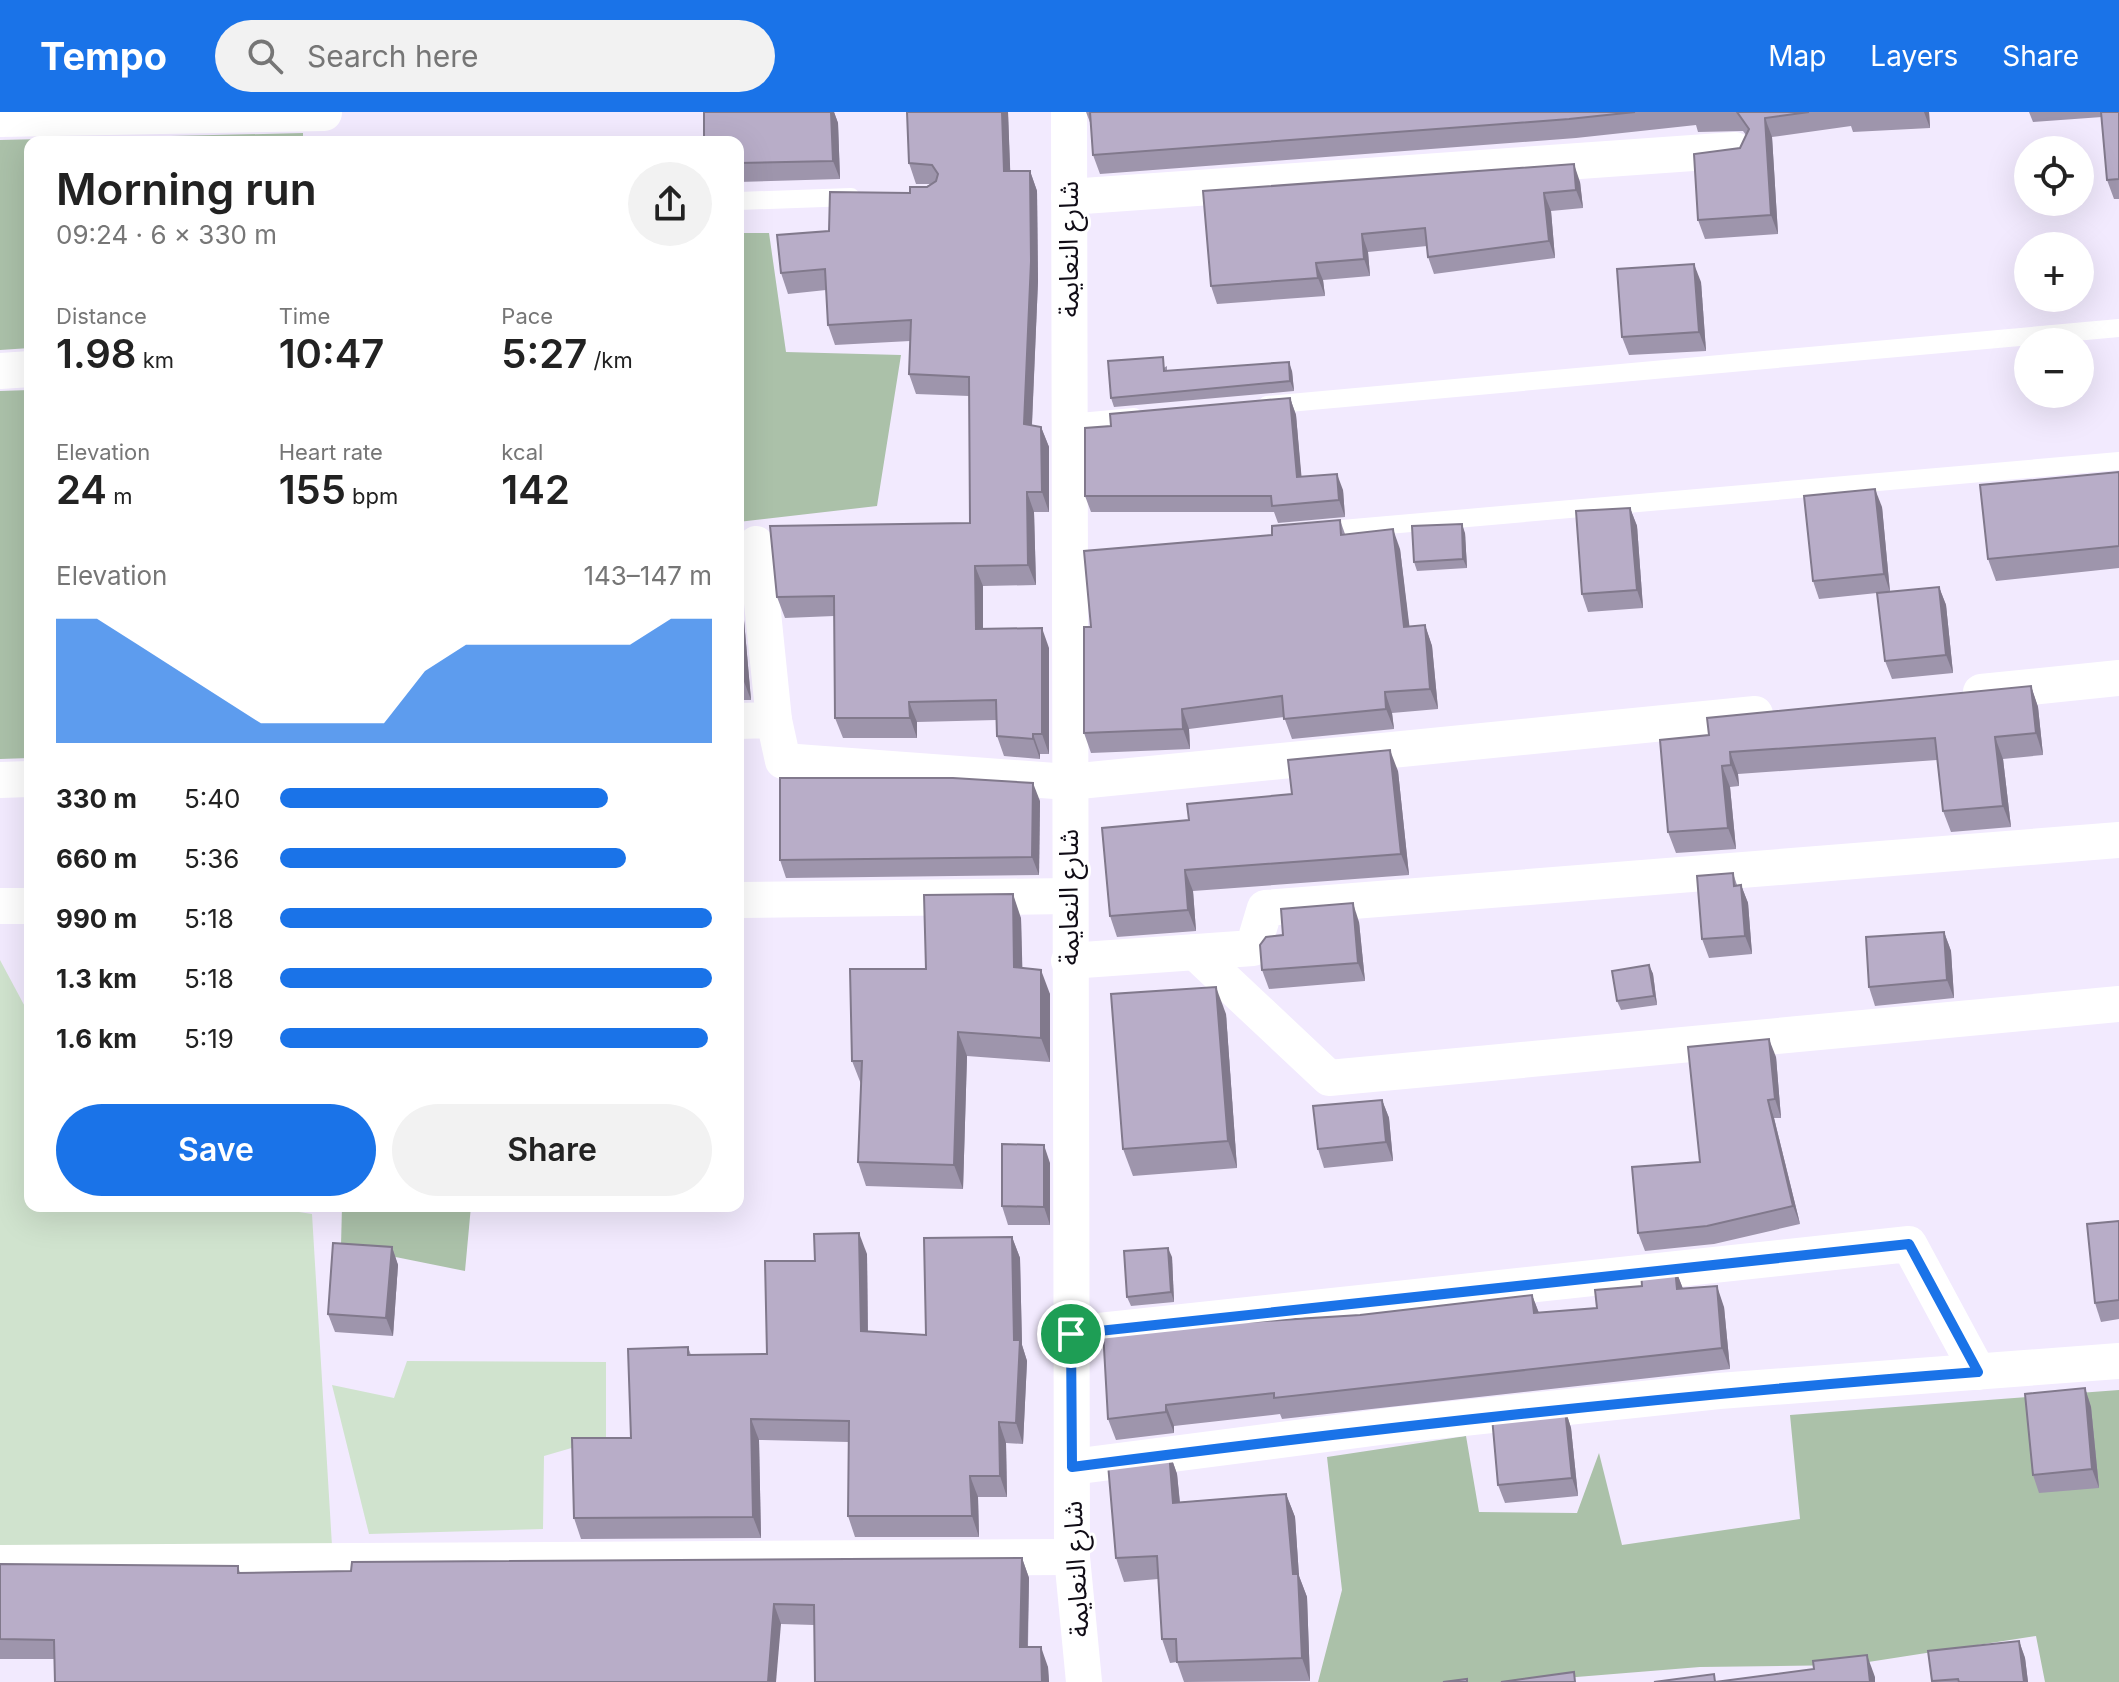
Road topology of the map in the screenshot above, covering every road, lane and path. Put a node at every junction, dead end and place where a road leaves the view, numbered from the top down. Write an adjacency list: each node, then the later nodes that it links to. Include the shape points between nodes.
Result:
1 (1069, 112): 6 (street, شارع النعايمة)
2 (0, 119): 3 (street)
3 (324, 122)
4 (1735, 150): 6 (street)
5 (873, 197): 7 (lane)
6 (1069, 197): 13 (street, شارع النعايمة)
7 (744, 201)
8 (2119, 328): 11 (lane)
9 (24, 369): 10 (street)
10 (0, 371)
11 (1244, 407)
12 (1148, 416): 13 (lane)
13 (1069, 423): 24 (street, شارع النعايمة, via 1077,553)
14 (2119, 461): 15 (lane)
15 (1308, 532)
16 (756, 544): 20 (street)
17 (2119, 678): 18 (street)
18 (1944, 695)
19 (1785, 711): 24 (street)
20 (774, 720): 21 (street); 24 (street, via 783,761)
21 (744, 721)
22 (24, 779): 23 (street)
23 (0, 780)
24 (1069, 782): 26 (street, شارع النعايمة)
25 (2119, 840): 30 (street, via 1265,908 1253,948)
26 (1069, 896): 27 (street); 31 (street, شارع النعايمة)
27 (744, 900)
28 (0, 906): 29 (street)
29 (24, 906)
30 (1195, 952): 31 (street); 32 (street, via 1329,1078)
31 (1069, 961): 33 (street, شارع النعايمة)
32 (2119, 1004)
33 (1071, 1334): 35 (street, via 1909,1244); 36 (street, شارع النعايمة)
34 (2119, 1361): 35 (street)
35 (1978, 1372): 36 (street, via 1688,1394)
36 (1072, 1467): 37 (street, شارع النعايمة)
37 (1072, 1557): 38 (street); 39 (street, شارع النعايمة)
38 (0, 1563)
39 (1084, 1682)

